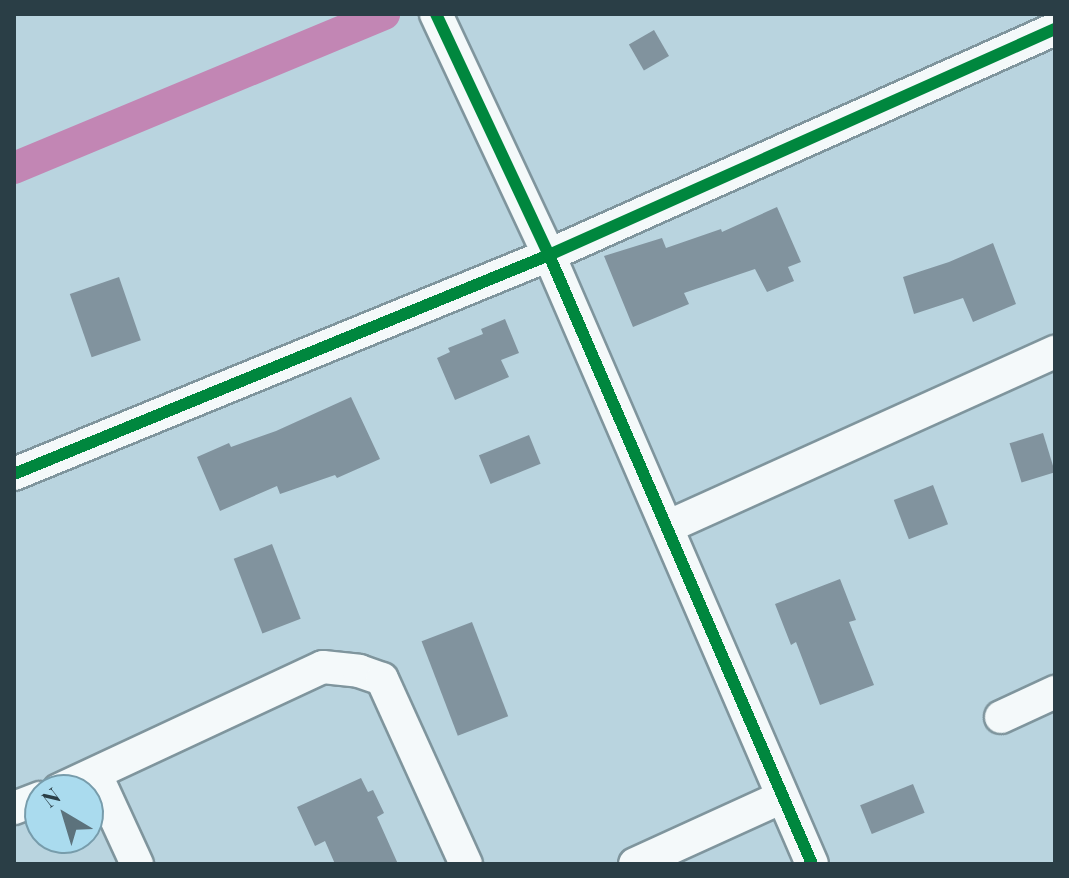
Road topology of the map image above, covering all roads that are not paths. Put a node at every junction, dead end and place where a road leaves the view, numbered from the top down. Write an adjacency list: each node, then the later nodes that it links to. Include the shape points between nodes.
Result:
1 (436, 14): 3 (street)
2 (1055, 29): 3 (street)
3 (549, 255): 5 (street); 6 (street)
4 (1055, 352): 6 (street)
5 (14, 474)
6 (667, 527): 11 (street)
7 (1055, 692): 8 (street)
8 (1001, 717)
9 (98, 774): 13 (street, via 277,685 323,667 359,671 382,679)
10 (104, 792): 12 (street)
11 (782, 797): 14 (street); 15 (street)
12 (137, 864)
13 (466, 864)
14 (635, 864)
15 (812, 864)

